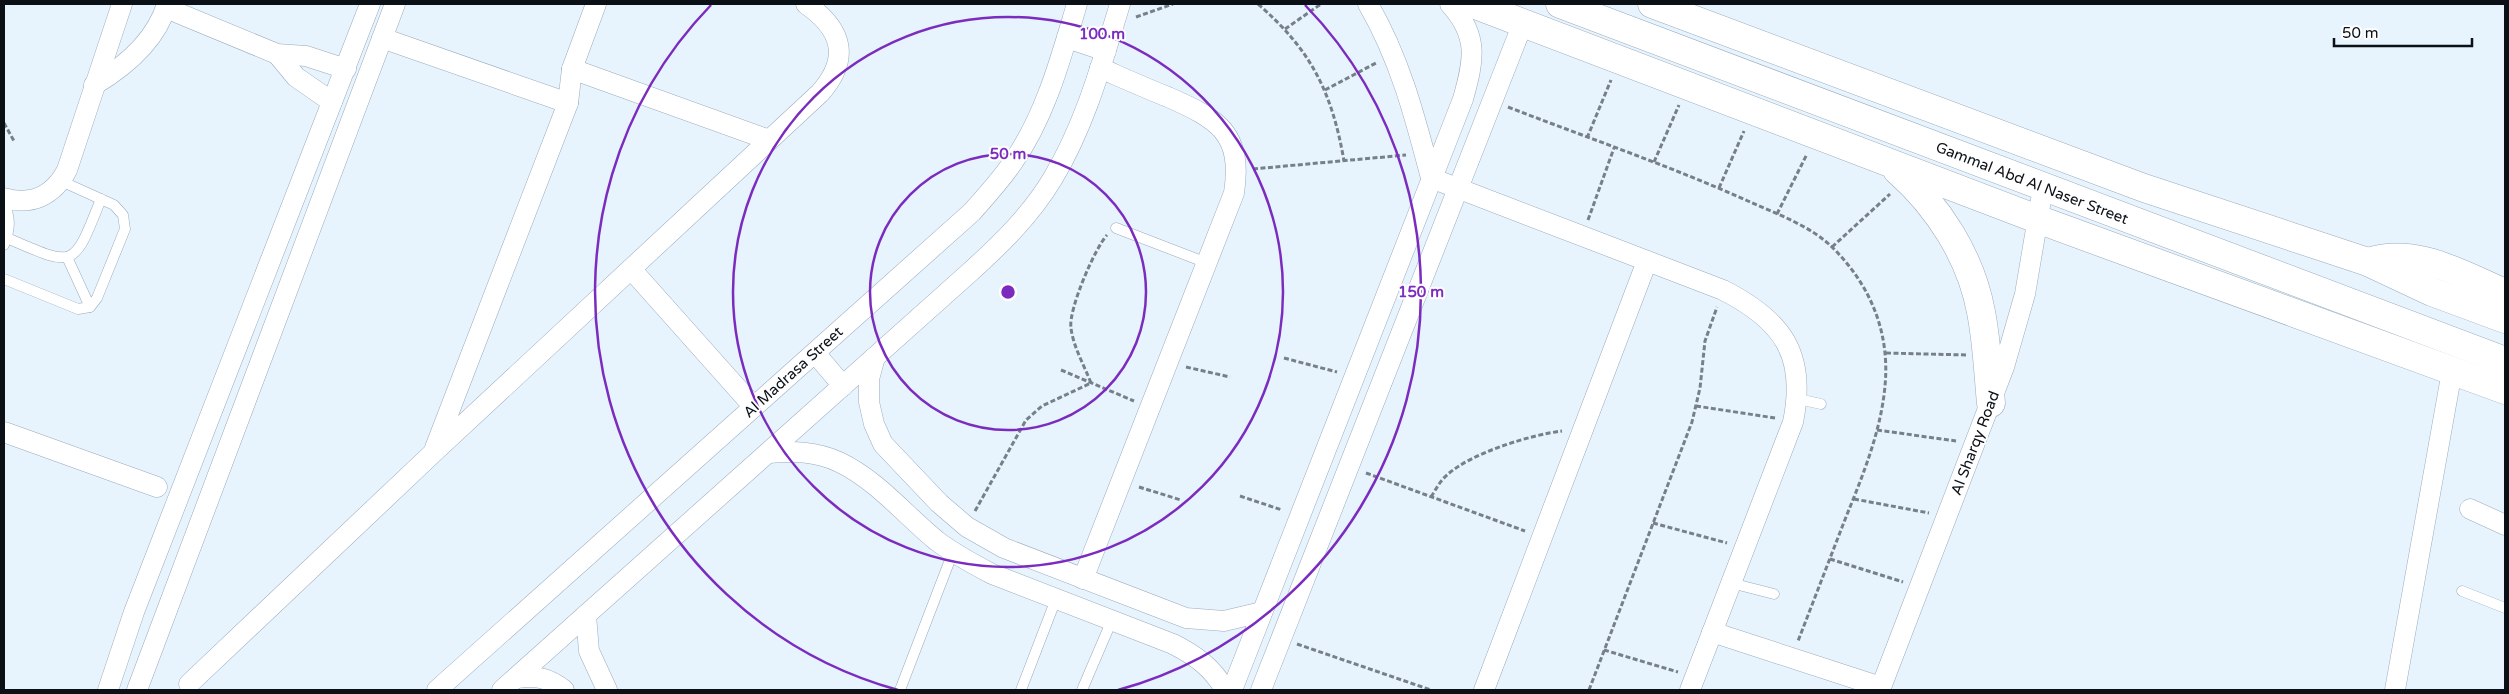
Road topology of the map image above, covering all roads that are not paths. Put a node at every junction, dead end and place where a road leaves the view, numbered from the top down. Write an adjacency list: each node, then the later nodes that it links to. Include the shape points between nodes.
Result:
1 (122, 4): 23 (street)
2 (370, 4): 20 (street)
3 (396, 4): 16 (street)
4 (596, 4): 21 (street)
5 (806, 4): 27 (street, via 824,17 834,31 839,47 838,64 820,93)
6 (1078, 4): 17 (street, Al Madrasa Street)
7 (1120, 4): 19 (street)
8 (1368, 4): 29 (street, via 1407,86)
9 (1450, 4): 29 (street, via 1463,18 1473,55 1463,99)
10 (1473, 4): 15 (main road)
11 (1560, 4): 26 (main road, Gammal Abd Al Naser Street)
12 (1652, 4): 14 (main road)
13 (166, 6): 18 (street); 23 (street, via 154,32 137,53 117,71)
14 (1680, 10): 22 (main road)
15 (1523, 23): 28 (main road, via 1816,134); 31 (street)
16 (382, 38): 25 (street); 66 (street)
17 (1067, 38): 19 (street); 51 (street, Al Madrasa Street, via 1029,137 997,184 972,212)
18 (277, 54): 20 (street, via 306,56); 24 (street, via 296,77)
19 (1103, 60): 44 (street, via 1211,118 1226,133 1235,153 1238,171 1234,193); 52 (street, via 1065,156 1035,204 992,252)
20 (346, 69): 24 (street)
21 (572, 69): 25 (street); 27 (street)
22 (1835, 73): 26 (main road, via 1826,95 1827,103); 43 (main road, via 2144,188)
23 (94, 84): 30 (street)
24 (332, 102): 64 (street)
25 (568, 103): 62 (street)
26 (1834, 109): 32 (main road, Gammal Abd Al Naser Street)
27 (769, 140): 45 (street)
28 (1898, 170): 36 (main road); 58 (main road, via 1933,207 1971,274 1981,312)
29 (1431, 178): 31 (street); 76 (street)
30 (61, 181): 33 (street, via 40,198 27,202); 34 (lane)
31 (1458, 188): 42 (street); 94 (street)
32 (2043, 188): 36 (street, Al Sharqy Road); 37 (main road, Gammal Abd Al Naser Street)
33 (4, 198)
34 (102, 199): 41 (lane, via 84,242); 48 (lane, via 120,209 125,229 98,298)
35 (4, 202): 39 (lane, via 9,218)
36 (2037, 219): 40 (main road); 58 (street, Al Sharqy Road, via 2016,331)
37 (2146, 226): 40 (street); 49 (main road, Gammal Abd Al Naser Street)
38 (1116, 228): 44 (lane)
39 (5, 242): 41 (lane, via 52,258)
40 (2122, 250): 54 (main road)
41 (67, 257): 48 (lane)
42 (1647, 261): 57 (street, via 1723,290 1764,314 1780,332 1791,352 1797,375); 95 (street)
43 (2368, 262): 47 (main road, via 2392,256 2416,258); 49 (main road, via 2380,292); 50 (main road, via 2432,292)
44 (1207, 263): 70 (street)
45 (631, 269): 60 (street); 62 (street)
46 (4, 279): 48 (lane, via 72,308)
47 (2505, 293)
48 (90, 307)
49 (2368, 309): 53 (main road, Gammal Abd Al Naser Street)
50 (2505, 319)
51 (815, 352): 55 (street); 60 (street, Al Madrasa Street)
52 (875, 357): 55 (street); 70 (street, via 869,379 869,402 883,444 939,503 967,527 1004,548)
53 (2505, 361)
54 (2452, 371): 56 (main road); 96 (street)
55 (843, 386): 63 (street)
56 (2505, 390)
57 (1798, 399): 59 (lane); 71 (street, via 1793,422)
58 (1990, 403): 83 (street, Al Sharqy Road)
59 (1822, 404)
60 (754, 407): 86 (street, Al Madrasa Street)
61 (4, 432): 65 (street)
62 (433, 453): 81 (street)
63 (768, 453): 69 (street, via 816,454 838,462 858,473); 77 (street)
64 (185, 480): 66 (street); 84 (street)
65 (157, 487)
66 (212, 489): 85 (street)
67 (2470, 509): 68 (street)
68 (2505, 525)
69 (953, 552): 74 (street, via 992,574); 89 (lane)
70 (1083, 579): 76 (street, via 1186,618 1224,621)
71 (1731, 583): 73 (lane); 79 (street)
72 (2462, 591): 75 (lane)
73 (1774, 594)
74 (1056, 599): 78 (street); 90 (lane)
75 (2505, 608)
76 (1262, 612): 93 (street)
77 (586, 615): 82 (street); 88 (street, via 589,651)
78 (1112, 620): 91 (lane); 92 (street, via 1190,653 1206,665)
79 (1712, 632): 80 (street); 83 (street)
80 (1692, 683)
81 (189, 684)
82 (509, 684): 87 (street, via 530,676 543,678)
83 (1881, 688)
84 (108, 690)
85 (137, 690)
86 (437, 690)
87 (564, 690)
88 (607, 690)
89 (900, 690)
90 (1021, 690)
91 (1082, 690)
92 (1225, 690)
93 (1232, 690)
94 (1261, 690)
95 (1484, 690)
96 (2395, 690)

